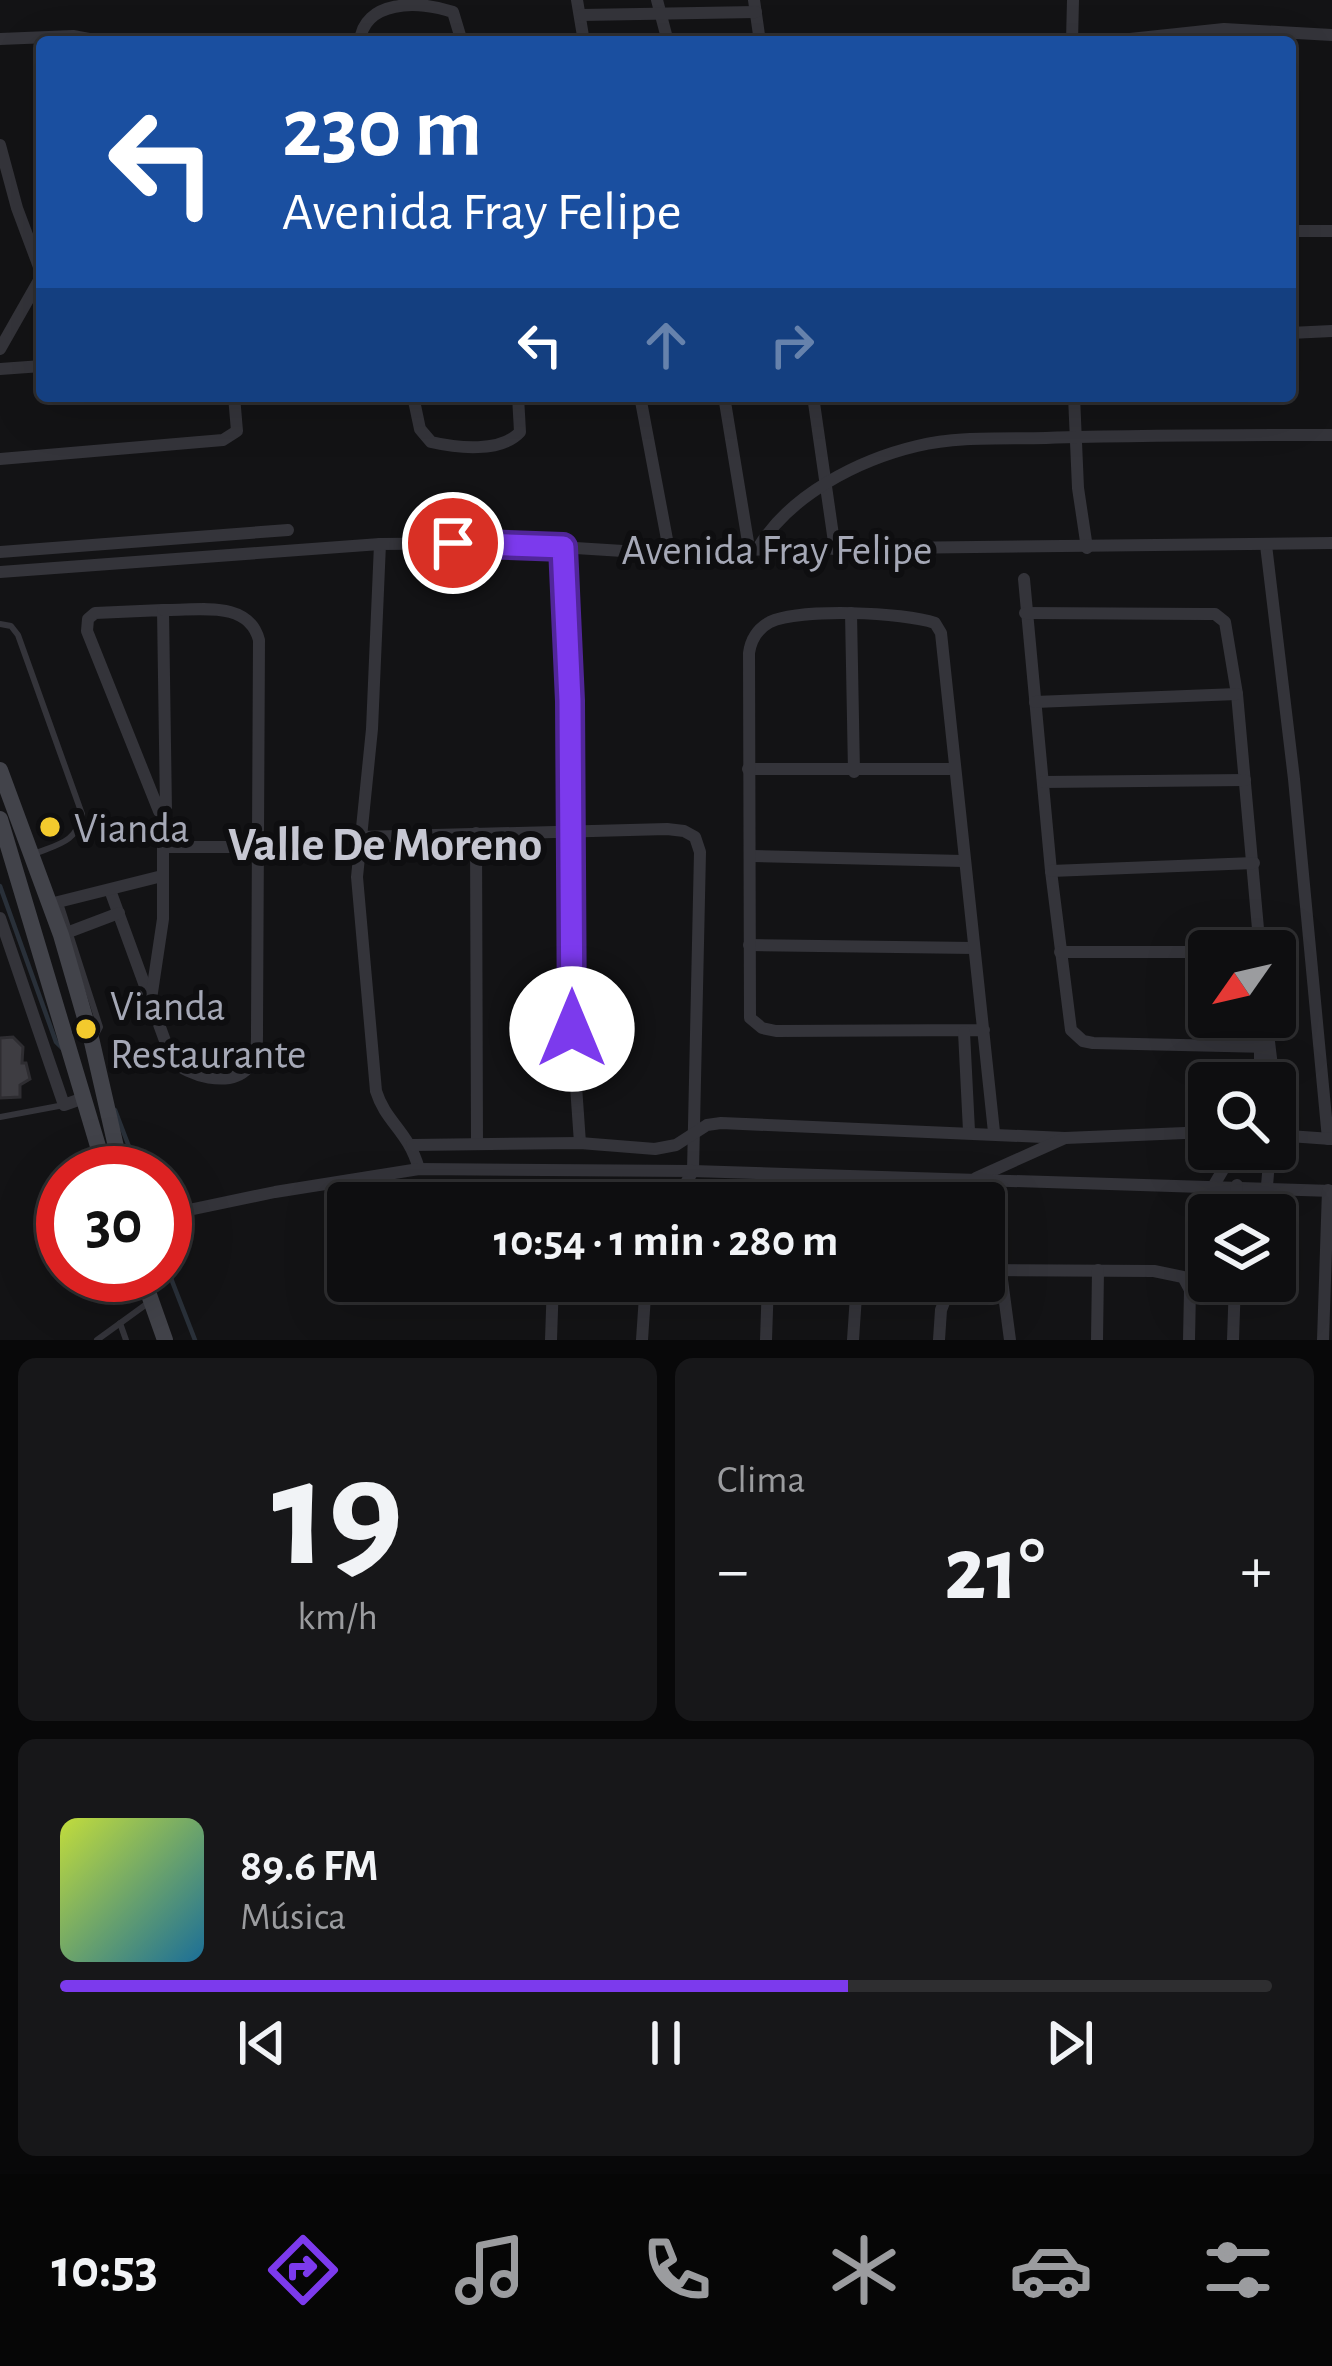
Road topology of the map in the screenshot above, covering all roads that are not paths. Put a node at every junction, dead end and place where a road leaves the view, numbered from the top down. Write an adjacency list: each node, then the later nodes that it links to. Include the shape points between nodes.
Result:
1 (425, 0): 3 (street); 9 (street, via 452,12)
2 (1073, 0): 12 (street)
3 (398, 1): 8 (street, via 368,14)
4 (659, 6): 5 (street); 6 (street); 10 (street)
5 (755, 6): 11 (street)
6 (579, 7)
7 (1332, 35): 13 (street, via 1225,29)
8 (361, 36)
9 (460, 36)
10 (666, 36)
11 (762, 36)
12 (1072, 36)
13 (1153, 36)
14 (36, 38): 15 (street)
15 (0, 39)
16 (0, 145): 19 (street)
17 (1296, 231): 18 (street)
18 (1332, 231)
19 (36, 260)
20 (36, 286): 23 (street)
21 (1332, 331): 22 (street)
22 (1296, 333)
23 (0, 349)
24 (36, 366): 25 (street)
25 (0, 369)
26 (235, 402): 35 (street, via 240,422 232,436 213,443)
27 (414, 402): 28 (street, via 431,442 496,446 520,432)
28 (518, 402)
29 (641, 402): 45 (street)
30 (725, 402): 42 (street)
31 (814, 402): 36 (street)
32 (1074, 402): 34 (street)
33 (1332, 434): 34 (street)
34 (1076, 437): 36 (street, via 918,446); 43 (street)
35 (0, 459)
36 (826, 483): 42 (street); 44 (street)
37 (289, 530): 46 (street)
38 (1332, 543): 40 (street, Avenida Fray Felipe)
39 (380, 544): 41 (street, Avenida Fray Felipe); 47 (street, Avenida Fray Felipe); 65 (street)
40 (1266, 545): 43 (street, Avenida Fray Felipe); 99 (street)
41 (563, 547): 45 (street, Avenida Fray Felipe); 64 (street)
42 (753, 548): 44 (street, Avenida Fray Felipe); 45 (street, Avenida Fray Felipe)
43 (1087, 548): 44 (street, Avenida Fray Felipe)
44 (835, 549)
45 (669, 550)
46 (0, 552)
47 (0, 572)
48 (1024, 579): 50 (street)
49 (164, 610): 61 (street); 61 (street, via 95,613 88,631 159,811); 67 (street, via 238,611 255,627)
50 (1025, 613): 53 (street, via 1215,614 1226,628); 54 (street)
51 (851, 614): 55 (street, via 786,617 754,635); 56 (street, via 935,623); 58 (street)
52 (0, 624): 68 (lane, via 18,635 82,814 72,839)
53 (1237, 694): 54 (street); 59 (street)
54 (1034, 702): 60 (street)
55 (748, 769): 58 (street); 69 (street)
56 (955, 769): 58 (street); 70 (street)
57 (0, 770): 68 (main road)
58 (854, 772)
59 (1245, 780): 60 (street); 71 (street)
60 (1043, 782): 72 (street)
61 (166, 811): 66 (street)
62 (0, 819): 91 (main road, via 35,926)
63 (476, 832): 64 (street); 65 (street); 100 (street)
64 (569, 833): 94 (street, via 667,829 698,843); 101 (street)
65 (359, 837): 102 (street, via 372,1071 383,1110)
66 (163, 847): 67 (street); 73 (street)
67 (258, 847): 84 (street, via 256,1055 249,1068 227,1077 182,1070 166,1050)
68 (31, 855): 75 (main road)
69 (751, 856): 70 (street); 80 (street)
70 (963, 861): 81 (street)
71 (1254, 863): 72 (street); 78 (street)
72 (1051, 871): 82 (street)
73 (162, 876): 74 (street); 84 (street)
74 (110, 890): 75 (street); 76 (street)
75 (55, 903): 79 (main road)
76 (119, 913): 79 (street); 84 (street)
77 (0, 918): 91 (street)
78 (1259, 930)
79 (66, 933): 104 (main road)
80 (749, 945): 81 (street); 86 (street, via 749,1018 762,1028)
81 (974, 948): 85 (street)
82 (1060, 952): 83 (street); 88 (street, via 1068,1020 1083,1041)
83 (1188, 952)
84 (151, 1000)
85 (984, 1030): 86 (street); 95 (street)
86 (964, 1032): 93 (street)
87 (1264, 1038): 88 (street)
88 (1263, 1047): 89 (street); 90 (street)
89 (1262, 1062)
90 (1267, 1062)
91 (73, 1102): 92 (lane); 103 (main road)
92 (0, 1117)
93 (969, 1131): 94 (street, via 721,1123); 95 (street)
94 (695, 1132): 101 (street, via 656,1149); 109 (street)
95 (994, 1132): 98 (street)
96 (1188, 1133): 98 (street)
97 (1296, 1137): 99 (street)
98 (1065, 1138): 112 (street)
99 (1330, 1139)
100 (477, 1142): 101 (street); 102 (street)
101 (580, 1144)
102 (412, 1145): 106 (street)
103 (93, 1146)
104 (116, 1146)
105 (571, 1168): 106 (street); 109 (street); 110 (street)
106 (419, 1169): 119 (street)
107 (1223, 1170): 114 (street)
108 (1268, 1170): 116 (street)
109 (693, 1171): 111 (street); 112 (street)
110 (570, 1182)
111 (686, 1182)
112 (963, 1182)
113 (1005, 1182): 114 (street)
114 (1214, 1185): 115 (street)
115 (1237, 1185): 116 (street); 118 (street)
116 (1267, 1186): 117 (street)
117 (1330, 1190): 144 (street)
118 (1237, 1194)
119 (192, 1209)
120 (1005, 1270): 121 (street)
121 (1098, 1270): 141 (street); 142 (street, via 1184,1277)
122 (1005, 1294): 140 (street)
123 (147, 1302): 131 (lane)
124 (151, 1302): 134 (main road)
125 (552, 1302): 135 (street)
126 (645, 1302): 136 (street)
127 (767, 1302): 137 (street)
128 (855, 1302): 138 (street)
129 (944, 1302): 139 (street)
130 (1234, 1302): 143 (street)
131 (120, 1323): 132 (lane); 133 (lane)
132 (97, 1340)
133 (126, 1340)
134 (165, 1340)
135 (550, 1340)
136 (642, 1340)
137 (766, 1340)
138 (853, 1340)
139 (940, 1340)
140 (1010, 1340)
141 (1097, 1340)
142 (1189, 1340)
143 (1233, 1340)
144 (1323, 1340)

